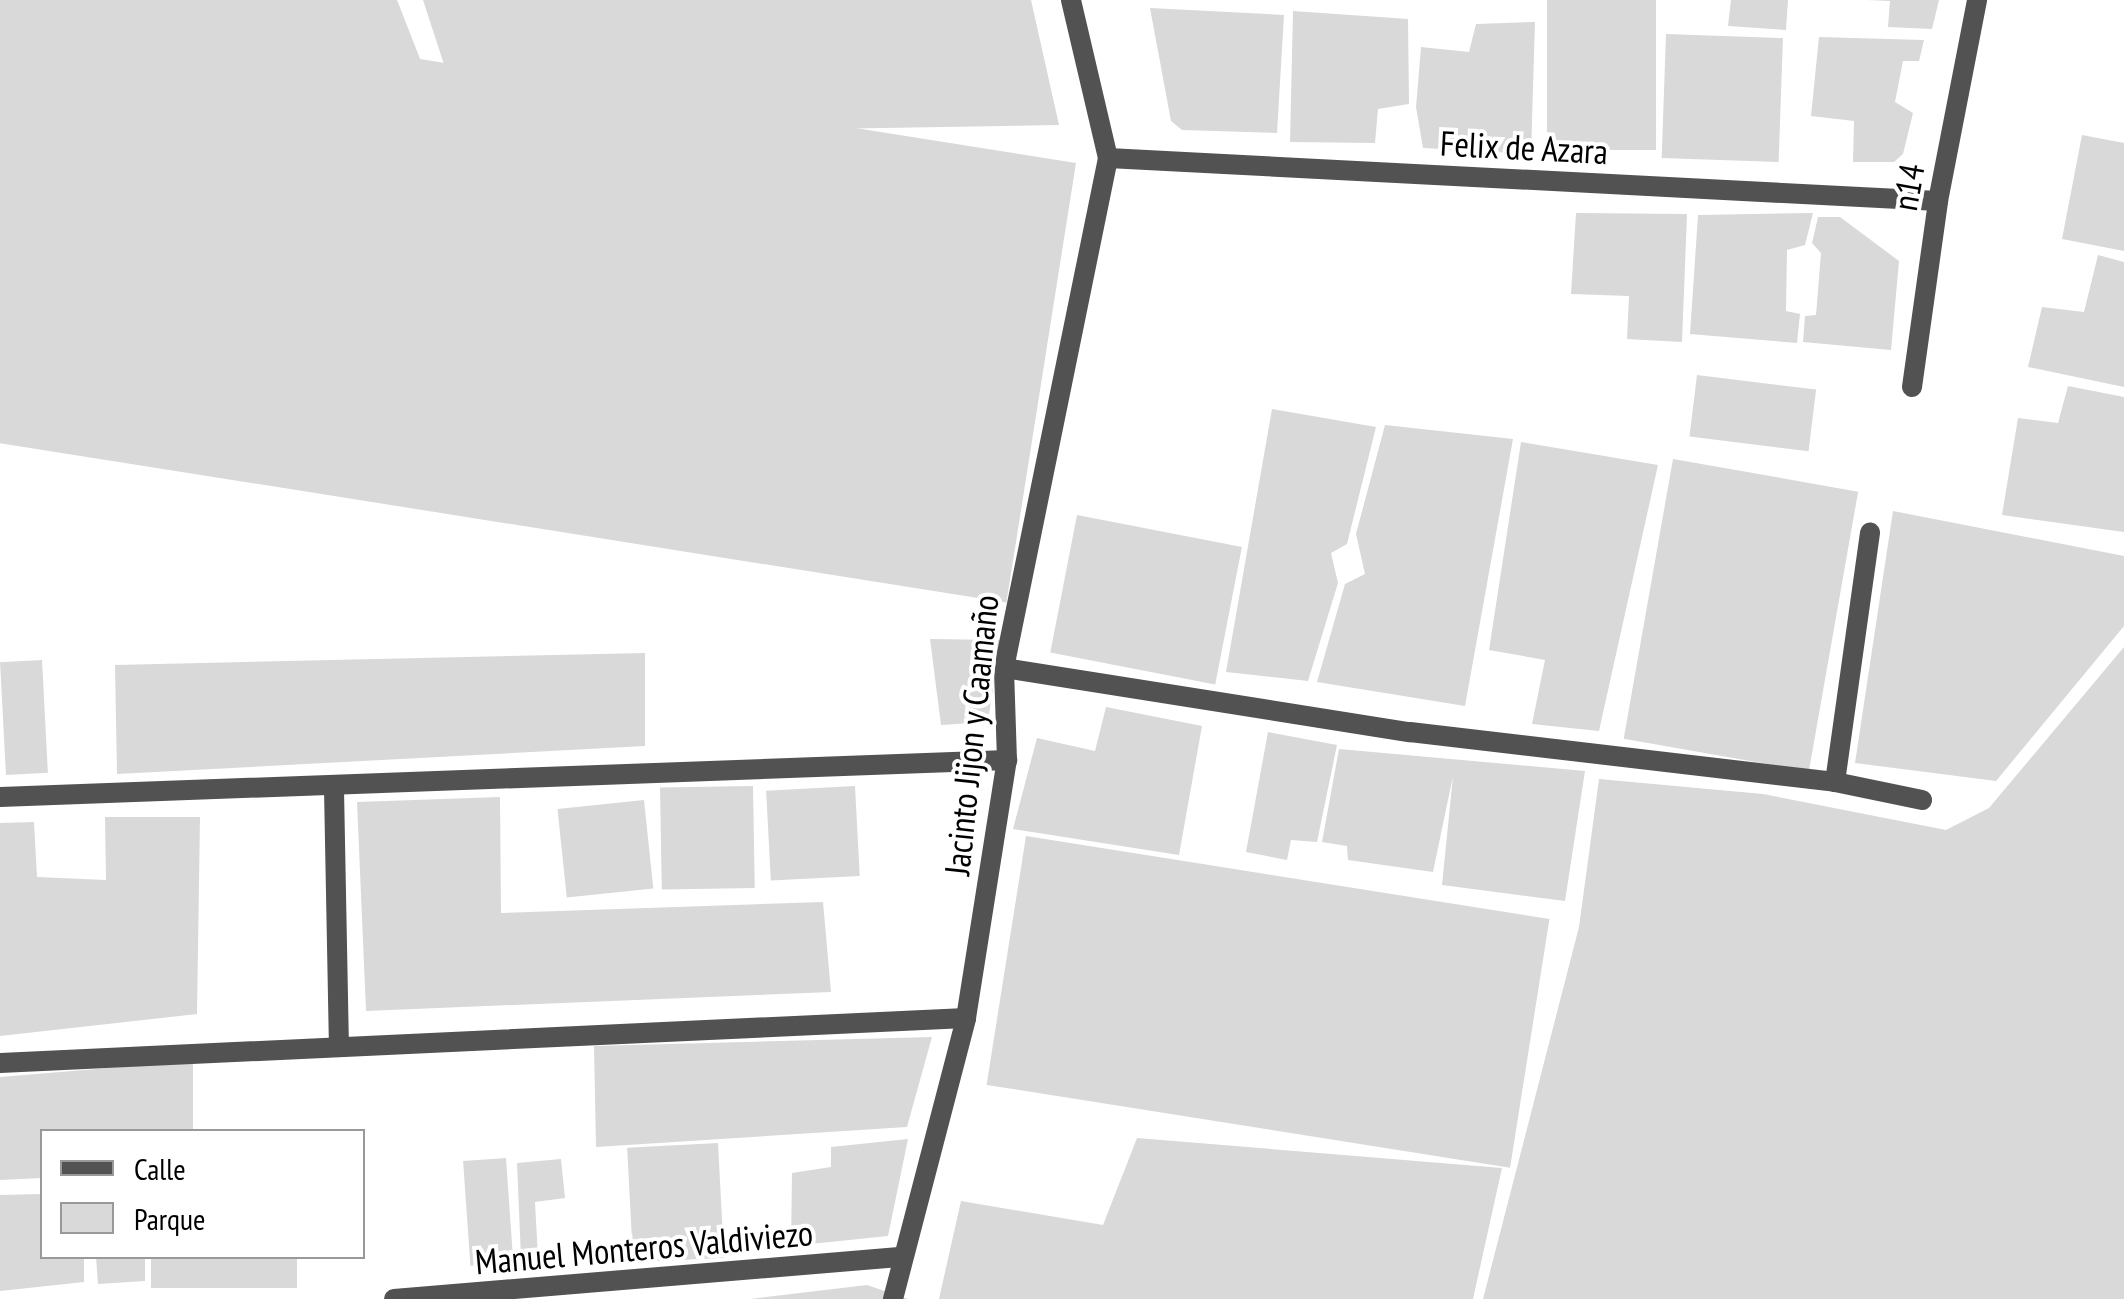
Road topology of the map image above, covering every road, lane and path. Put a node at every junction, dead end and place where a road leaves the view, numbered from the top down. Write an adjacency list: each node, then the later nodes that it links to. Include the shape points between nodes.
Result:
1 (1071, 0): 3 (street, Jacinto Jijon y Caamaño)
2 (1977, 0): 4 (street, n14)
3 (1108, 158): 4 (street, Felix de Azara); 7 (street, Jacinto Jijon y Caamaño)
4 (1938, 200): 5 (street, n14)
5 (1912, 388)
6 (1870, 532): 9 (street)
7 (1004, 668): 8 (street, Jacinto Jijon y Caamaño); 9 (street, via 1410,732)
8 (1007, 760): 10 (street); 13 (street, Jacinto Jijon y Caamaño)
9 (1835, 782): 12 (street)
10 (334, 789): 11 (street); 14 (street)
11 (0, 797)
12 (1922, 800)
13 (966, 1018): 14 (street); 16 (street, Jacinto Jijon y Caamaño)
14 (339, 1044): 15 (street)
15 (0, 1063)
16 (899, 1257): 17 (street, Manuel Monteros Valdiviezo); 19 (street, Jacinto Jijon y Caamaño)
17 (581, 1293): 18 (street, Manuel Monteros Valdiviezo)
18 (394, 1299)
19 (892, 1299)

